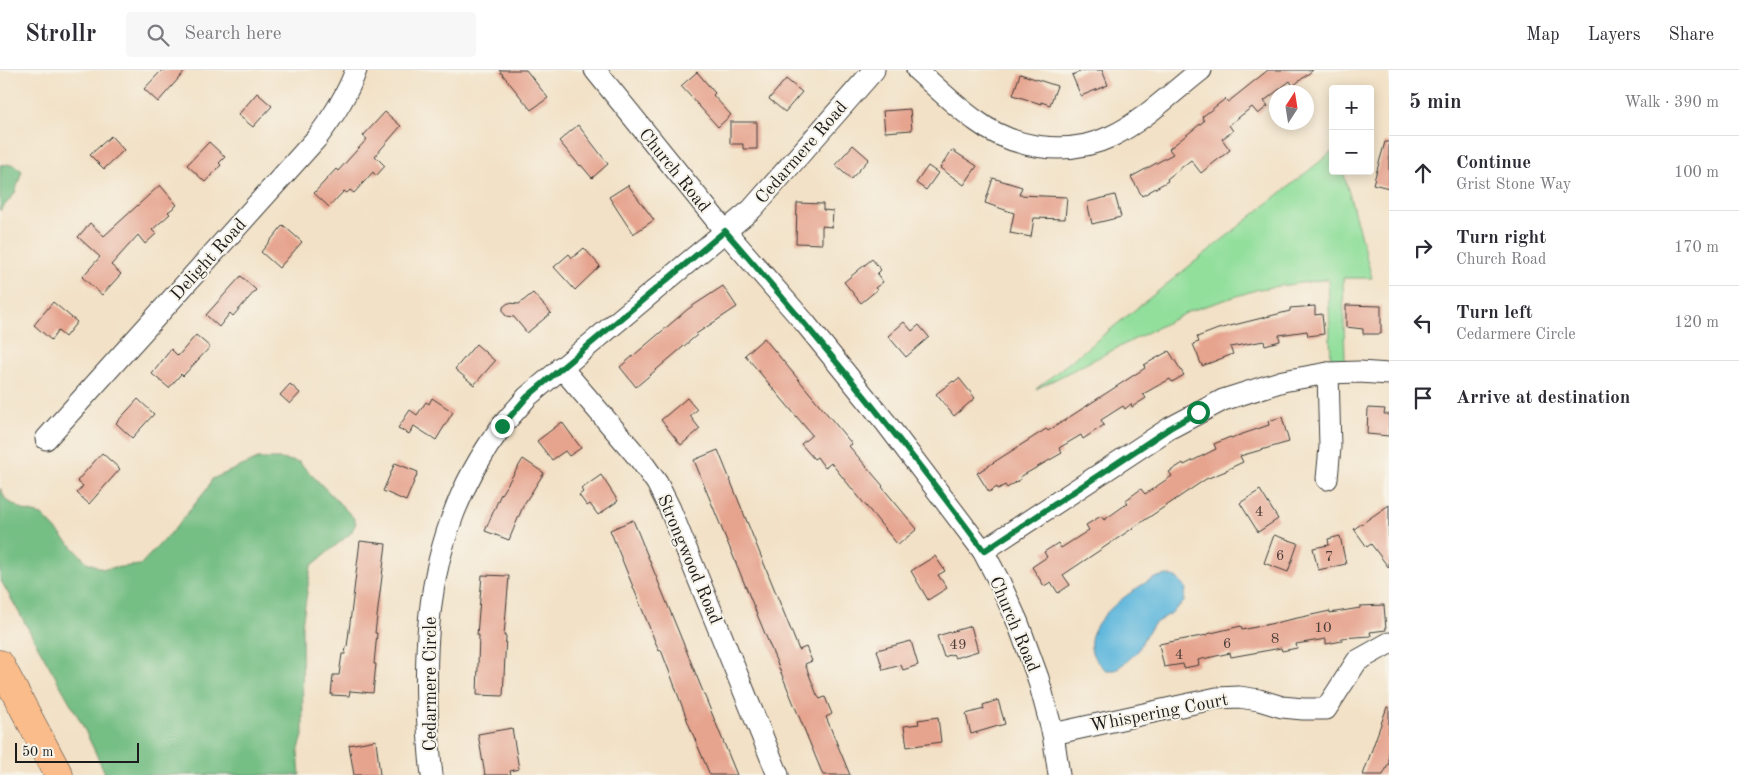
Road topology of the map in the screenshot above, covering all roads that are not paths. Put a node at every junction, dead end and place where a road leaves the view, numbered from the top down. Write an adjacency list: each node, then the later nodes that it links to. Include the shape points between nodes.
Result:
1 (356, 70): 10 (street, Delight Road, via 337,112 316,139)
2 (595, 70): 6 (street, Church Road)
3 (874, 70): 6 (street, Cedarmere Road, via 752,209)
4 (917, 70): 5 (street, via 974,120 995,133 1024,144 1072,147 1112,136 1134,123)
5 (1201, 70)
6 (725, 231): 7 (street, Cedarmere Circle); 12 (street, Church Road, via 880,415)
7 (561, 367): 17 (street, Cedarmere Circle, via 527,397 502,426 454,513 440,555 427,634 426,678); 18 (street, Strongwood Road, via 657,483)
8 (1328, 373): 9 (street); 11 (street); 12 (street, via 1249,390 1198,412)
9 (1389, 374)
10 (46, 440)
11 (1328, 479)
12 (984, 551): 15 (street, Church Road, via 1021,632)
13 (1389, 643): 15 (street, Whispering Court, via 1357,661 1326,709 1282,707 1238,696)
14 (0, 664): 16 (highway)
15 (1053, 734): 19 (street, Church Road)
16 (59, 775)
17 (432, 775)
18 (778, 775)
19 (1059, 775)

